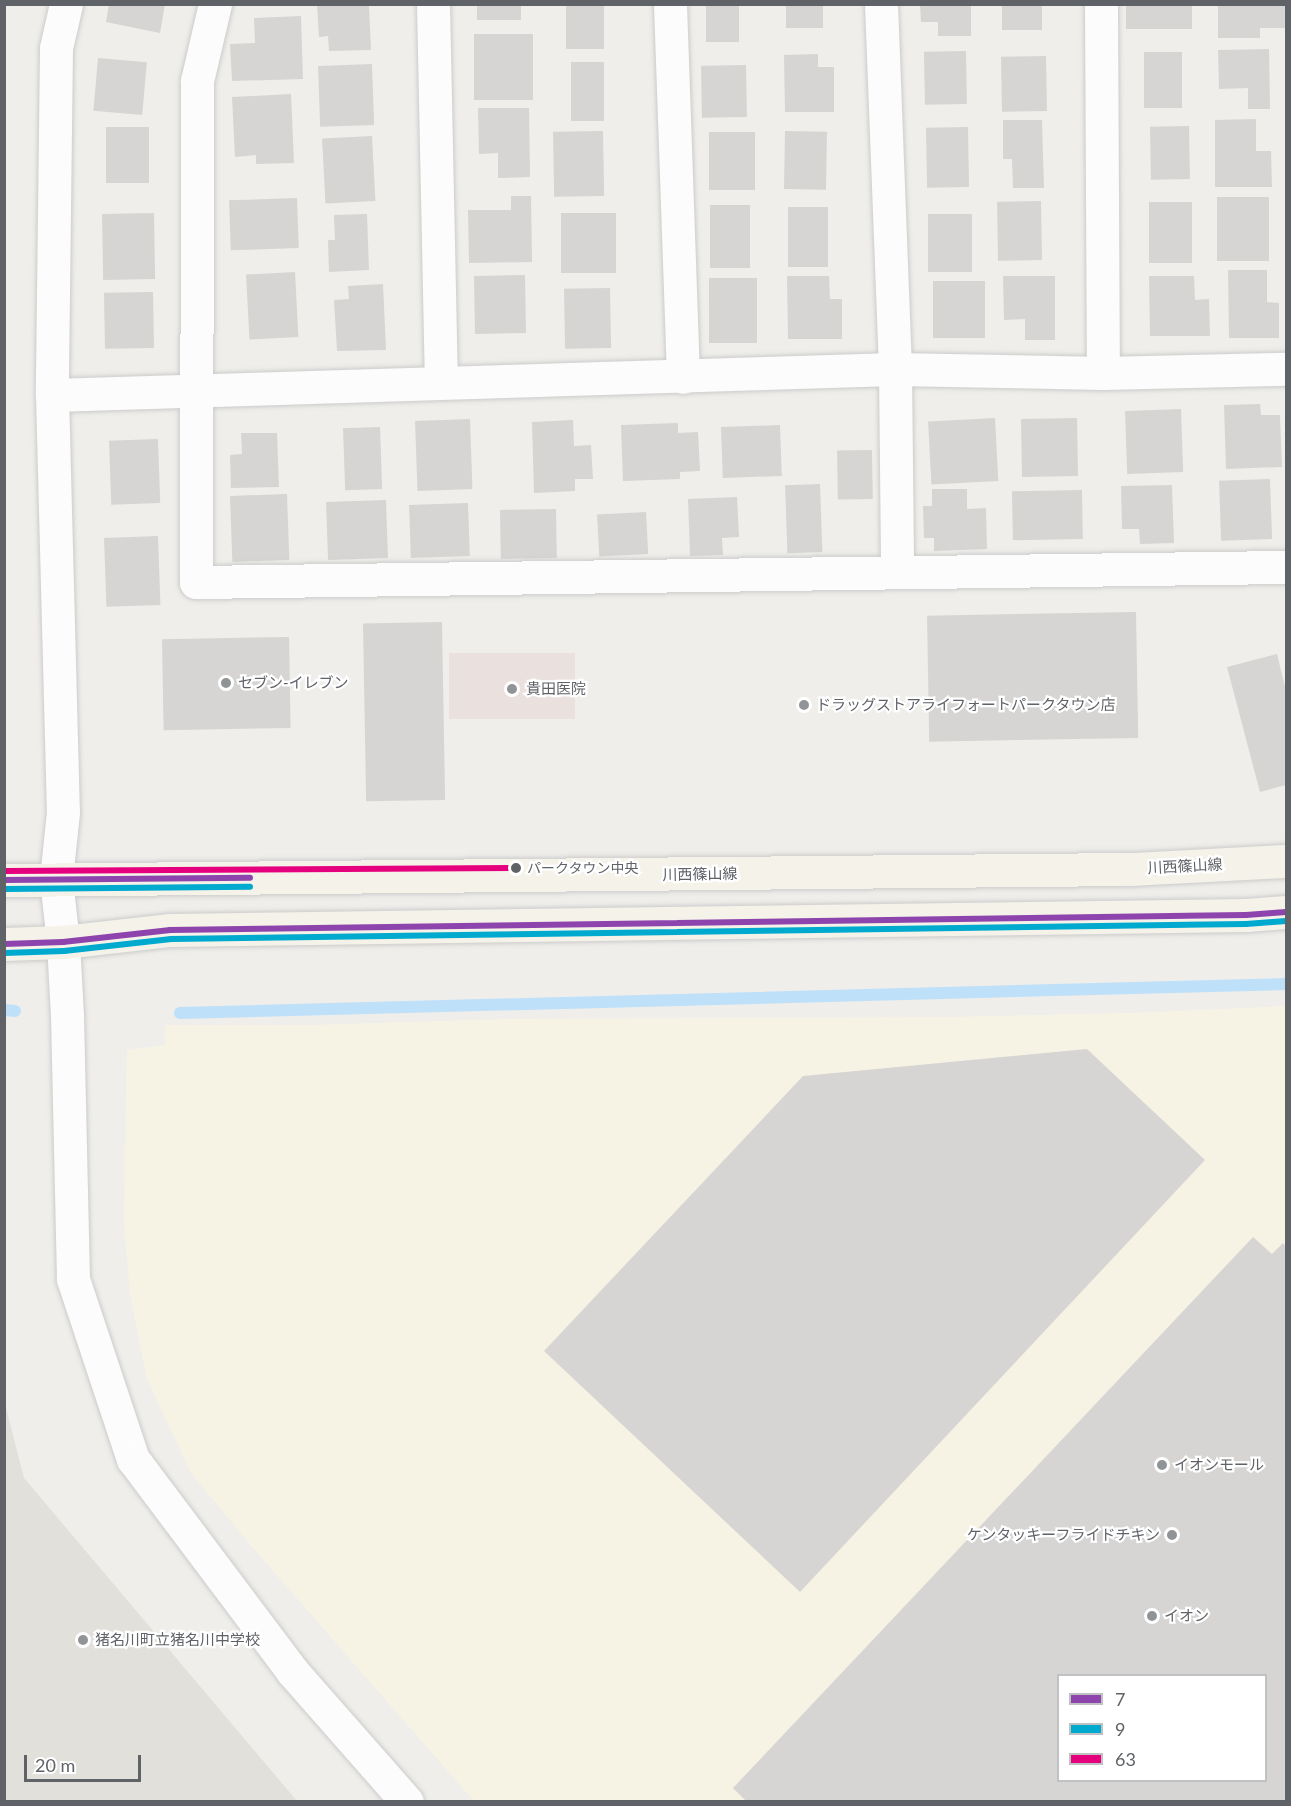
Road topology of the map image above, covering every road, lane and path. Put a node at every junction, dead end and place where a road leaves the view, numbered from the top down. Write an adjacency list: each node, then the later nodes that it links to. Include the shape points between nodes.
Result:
1 (66, 4): 13 (street, via 56,48)
2 (215, 4): 12 (street, via 197,81)
3 (433, 4): 11 (street)
4 (670, 4): 10 (street)
5 (881, 4): 7 (street)
6 (1101, 4): 9 (street)
7 (895, 369): 9 (street); 10 (street); 15 (street)
8 (1287, 369): 9 (street)
9 (1103, 373)
10 (683, 377): 11 (street)
11 (441, 382): 12 (street)
12 (196, 392): 13 (street); 15 (street, via 196,582)
13 (52, 395): 17 (street, via 63,812)
14 (1287, 567): 15 (street)
15 (897, 572)
16 (1287, 861): 17 (main road, 川西篠山線, via 1132,868)
17 (56, 879): 18 (main road, 川西篠山線); 20 (street)
18 (4, 880)
19 (1287, 912): 20 (main road, via 171,930)
20 (63, 942): 21 (main road); 22 (street, via 73,1279 133,1459 292,1671)
21 (4, 944)
22 (407, 1802)

